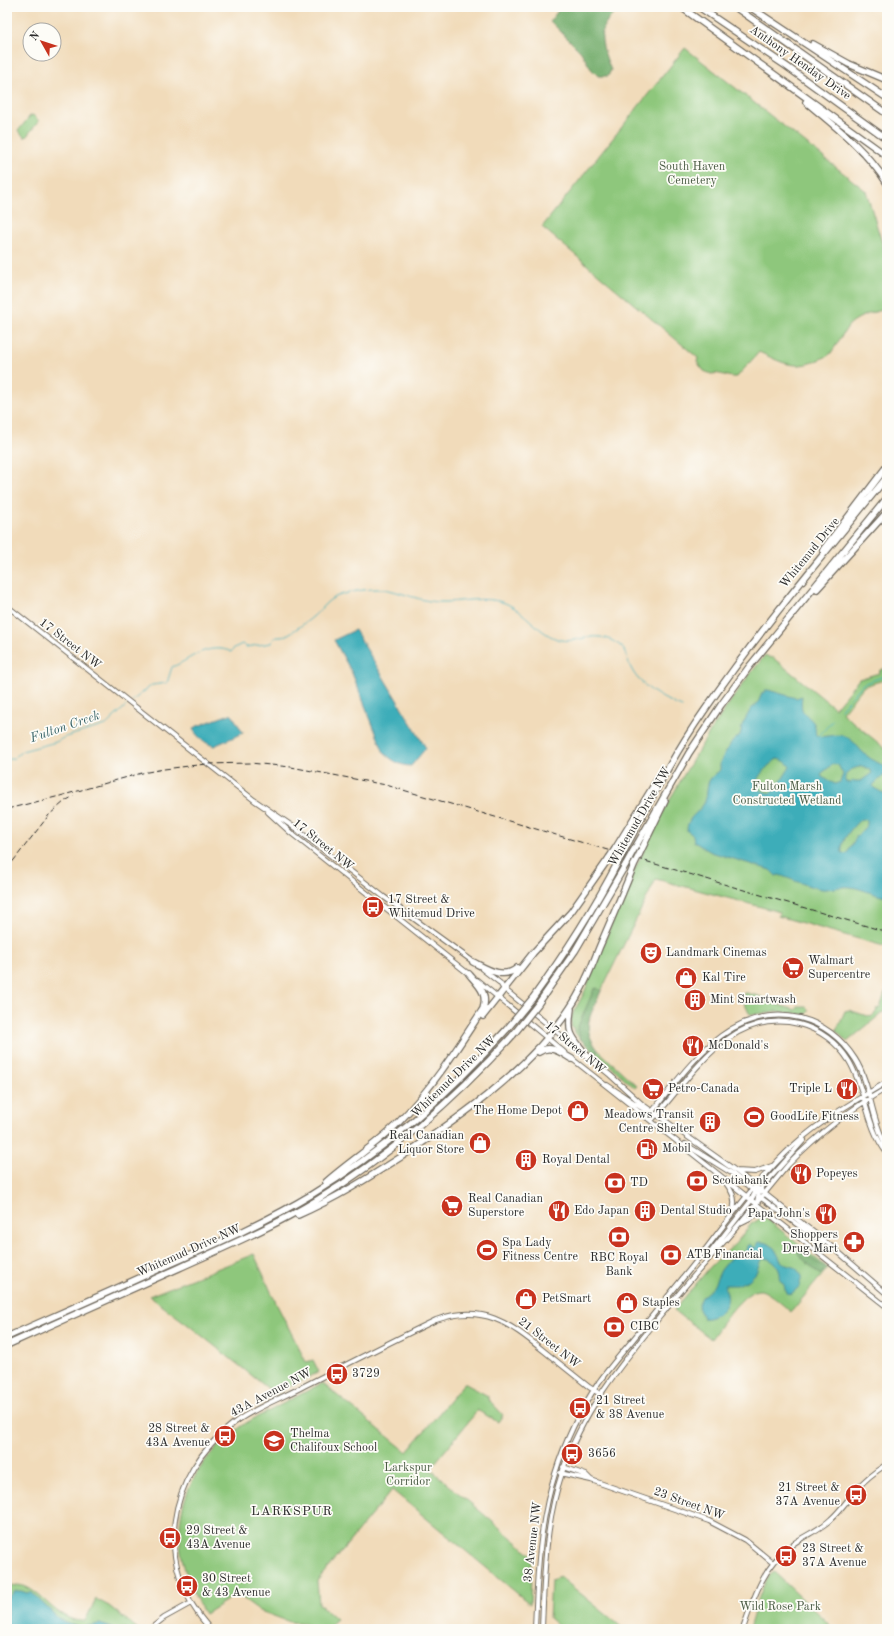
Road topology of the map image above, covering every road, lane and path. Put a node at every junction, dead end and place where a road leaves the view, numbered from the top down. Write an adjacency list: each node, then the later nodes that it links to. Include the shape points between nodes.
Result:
1 (681, 7): 6 (highway)
2 (699, 7): 10 (highway, Anthony Henday Drive)
3 (735, 7): 9 (highway, Anthony Henday Drive)
4 (750, 7): 5 (highway)
5 (772, 21): 7 (highway, via 849,64); 8 (highway)
6 (751, 58): 11 (highway); 12 (highway, via 855,144)
7 (887, 80)
8 (887, 98)
9 (887, 114)
10 (887, 139)
11 (887, 156)
12 (887, 183)
13 (887, 466): 17 (highway)
14 (887, 477): 17 (highway, Whitemud Drive)
15 (887, 498): 19 (highway, Whitemud Drive)
16 (887, 512): 19 (highway)
17 (785, 602): 20 (highway, Whitemud Drive)
18 (7, 606): 24 (main road, 17 Street NW)
19 (770, 642): 21 (highway, Whitemud Drive)
20 (752, 644): 22 (highway, Whitemud Drive NW)
21 (761, 652): 23 (highway, Whitemud Drive NW)
22 (681, 746): 25 (highway, bridge, via 571,912); 51 (highway, Whitemud Drive NW, bridge, via 592,909 569,946 507,1029 473,1067 428,1110 362,1162)
23 (689, 753): 30 (highway, bridge, via 634,865 588,975); 57 (highway, Whitemud Drive NW, bridge, via 575,951 513,1035 458,1092 396,1146 317,1201)
24 (254, 800): 26 (main road, 17 Street NW); 27 (main road, 17 Street NW, via 291,833)
25 (533, 953): 26 (highway, via 512,972 506,973 492,971); 28 (highway)
26 (473, 962): 28 (main road, 17 Street NW)
27 (469, 974): 29 (main road, 17 Street NW); 33 (highway, via 483,990 485,1003)
28 (503, 988): 29 (highway); 31 (main road, 17 Street NW)
29 (497, 996): 32 (main road, 17 Street NW); 33 (highway)
30 (571, 1007): 31 (highway); 34 (highway, via 570,1032)
31 (554, 1030): 32 (highway); 34 (main road, 17 Street NW)
32 (548, 1038): 35 (highway); 36 (main road, 17 Street NW)
33 (452, 1056): 51 (highway, via 436,1080 399,1122)
34 (586, 1056): 40 (main road, 17 Street NW)
35 (530, 1057): 36 (highway, via 547,1048); 57 (highway, via 465,1112 397,1159 321,1205)
36 (572, 1059): 40 (main road, 17 Street NW)
37 (887, 1082): 39 (main road)
38 (887, 1088): 39 (main road)
39 (866, 1097): 40 (main road, via 860,1069 855,1059 832,1033 816,1023 774,1015 748,1020 714,1041 694,1060); 41 (main road, via 849,1060 828,1038 802,1025 770,1022 745,1029 716,1048); 43 (main road); 45 (main road); 46 (main road, via 878,1140); 50 (main road, via 806,1147)
40 (649, 1114): 41 (main road, 17 Street NW); 42 (main road, 17 Street NW)
41 (657, 1115): 42 (main road); 48 (main road, 17 Street NW)
42 (651, 1121): 44 (main road, 17 Street NW)
43 (815, 1128): 47 (main road); 50 (main road)
44 (669, 1135): 49 (main road, 17 Street NW); 50 (main road)
45 (887, 1147)
46 (887, 1153)
47 (774, 1164): 48 (main road, via 755,1172); 50 (main road)
48 (736, 1171): 50 (main road, 17 Street NW)
49 (717, 1172): 52 (main road, 17 Street NW); 55 (main road, via 733,1194 734,1211)
50 (758, 1192): 52 (main road); 53 (main road, 38 Avenue NW); 59 (main road, via 818,1240 828,1243)
51 (312, 1194): 62 (highway, Whitemud Drive NW, via 242,1232)
52 (750, 1198): 53 (main road, 17 Street NW); 55 (main road, 38 Avenue NW); 58 (main road)
53 (756, 1203): 54 (main road, 17 Street NW); 56 (main road, 38 Avenue NW)
54 (770, 1214): 56 (main road, via 758,1214); 60 (main road, 17 Street NW)
55 (730, 1219): 64 (main road, 38 Avenue NW, via 612,1364)
56 (740, 1223): 58 (main road, 38 Avenue NW)
57 (270, 1226): 63 (highway, Whitemud Drive NW)
58 (697, 1272): 65 (main road, 38 Avenue NW, via 621,1364)
59 (887, 1294)
60 (887, 1307)
61 (436, 1320): 64 (main road, 21 Street NW, via 464,1314 501,1320 521,1332); 73 (main road, 43A Avenue NW, via 235,1422 207,1448 188,1476 177,1506 173,1536 179,1574)
62 (7, 1337)
63 (7, 1345)
64 (594, 1390): 65 (main road, 21 Street NW); 67 (main road, 38 Avenue NW)
65 (600, 1394): 68 (main road, 38 Avenue NW, via 581,1427)
66 (887, 1464): 72 (main road, via 861,1484 831,1519 793,1544)
67 (558, 1465): 68 (main road, 23 Street NW); 69 (main road, 38 Avenue NW)
68 (564, 1467): 70 (main road, 38 Avenue NW); 71 (main road, 23 Street NW)
69 (556, 1471): 70 (main road, 23 Street NW); 76 (main road, 38 Avenue NW, via 543,1522)
70 (562, 1473): 71 (main road, 23 Street NW); 77 (main road, 38 Avenue NW, via 547,1535)
71 (591, 1480): 72 (main road, 23 Street NW, via 715,1523 745,1540)
72 (773, 1563): 78 (main road, via 759,1585)
73 (191, 1603): 74 (main road); 75 (main road, 43A Avenue NW)
74 (150, 1629)
75 (210, 1629)
76 (535, 1629)
77 (542, 1629)
78 (742, 1629)

